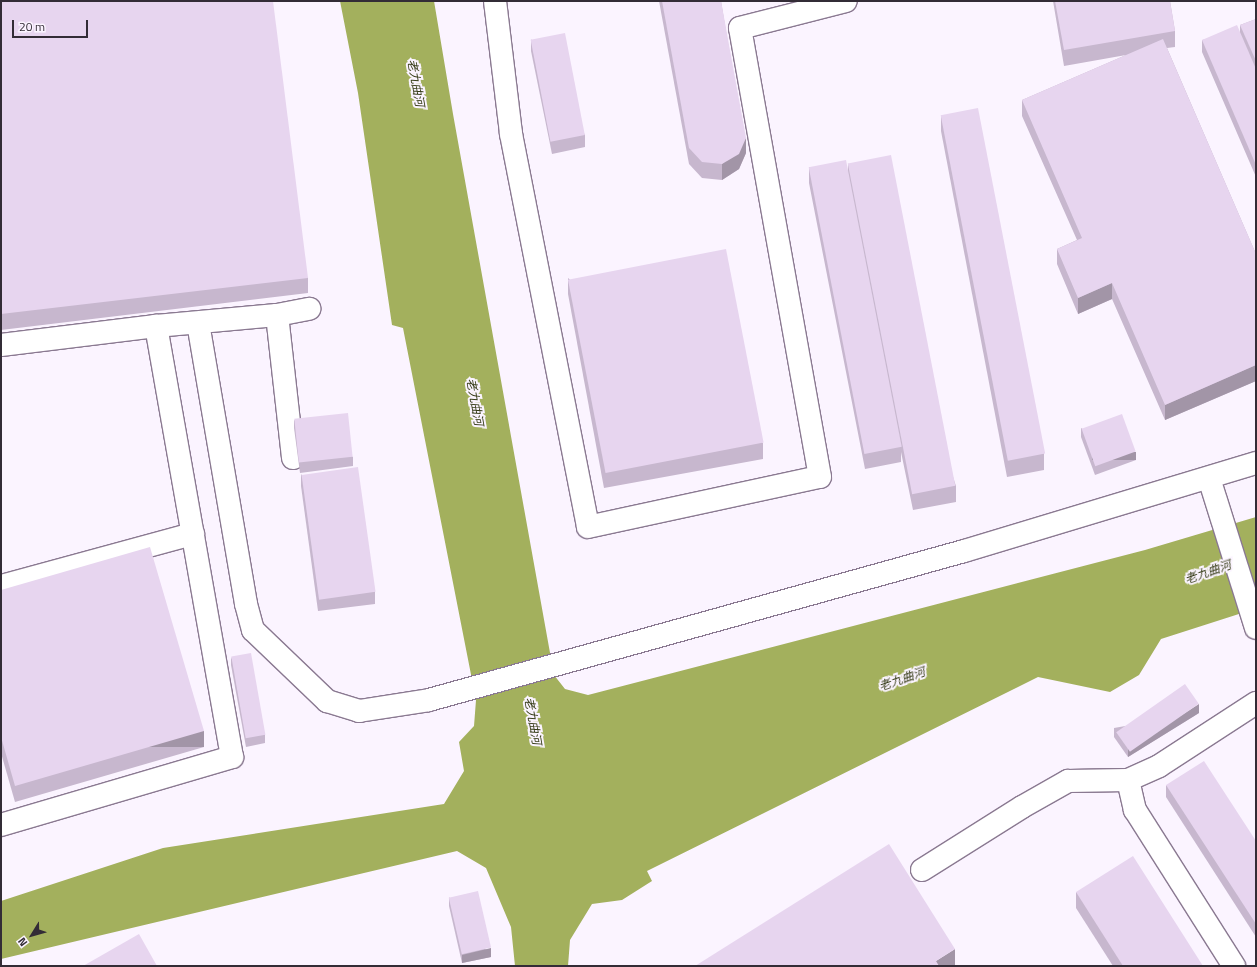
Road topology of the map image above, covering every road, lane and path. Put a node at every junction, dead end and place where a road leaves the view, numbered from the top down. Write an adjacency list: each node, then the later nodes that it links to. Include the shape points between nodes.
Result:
1 (495, 1): 2 (street, via 511,134 588,527 820,477 740,28)
2 (846, 1)
3 (309, 309): 4 (street)
4 (277, 315): 5 (street); 8 (street)
5 (198, 323): 6 (street); 10 (street, via 246,604 253,630 327,701 359,711 429,700 463,691 956,553)
6 (156, 326): 7 (street); 11 (street)
7 (1, 345)
8 (293, 458)
9 (1256, 463): 10 (street)
10 (1209, 478): 13 (street)
11 (193, 534): 12 (street); 16 (street, via 232,757)
12 (1, 586)
13 (1256, 628)
14 (1256, 703): 15 (street, via 1159,766)
15 (1128, 780): 17 (street, via 1068,781); 18 (street, via 1135,810)
16 (1, 825)
17 (922, 870)
18 (1234, 966)

